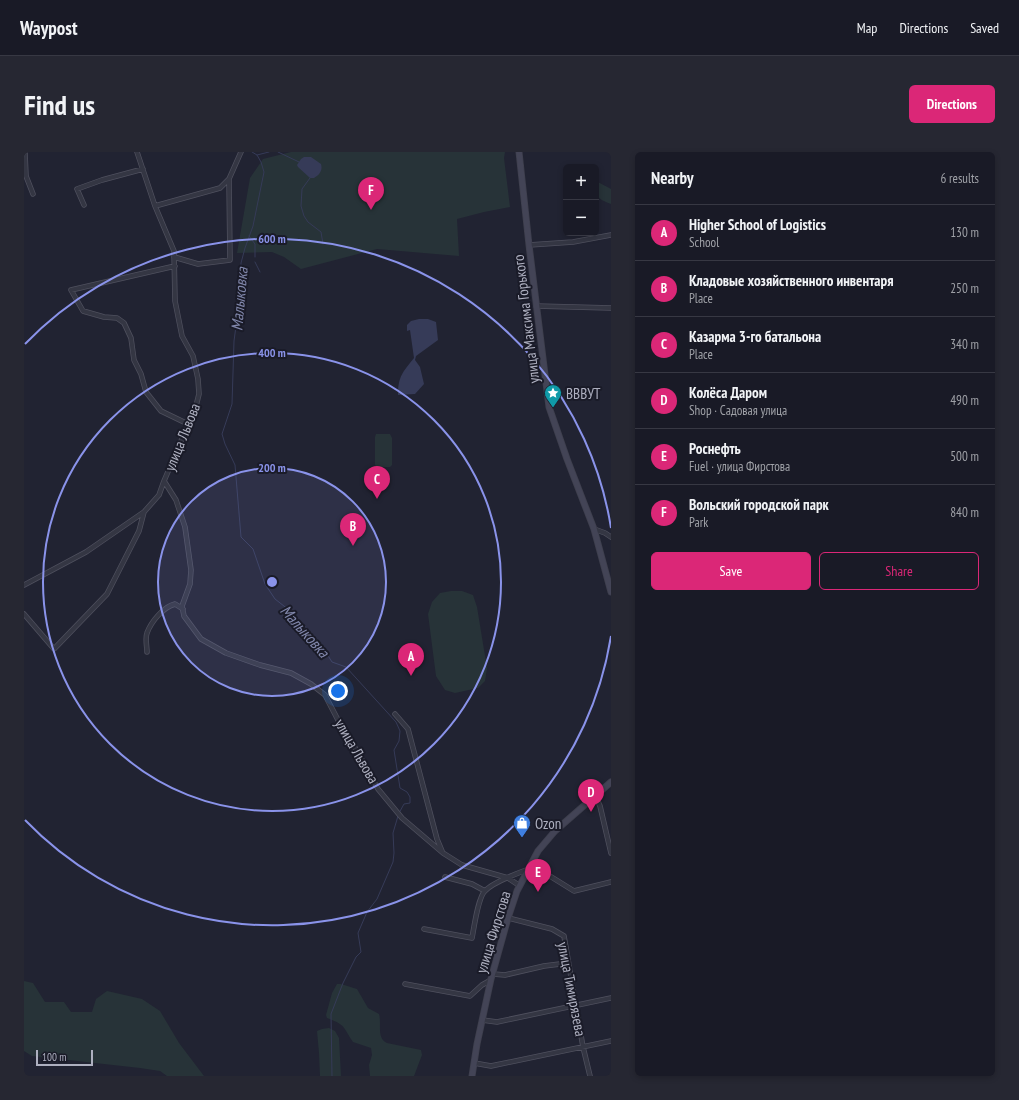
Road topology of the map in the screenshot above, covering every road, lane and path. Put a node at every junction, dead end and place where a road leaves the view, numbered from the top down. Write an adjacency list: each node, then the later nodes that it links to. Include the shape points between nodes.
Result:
1 (24, 152): 7 (street, via 26,176)
2 (138, 152): 5 (street, улица Львова)
3 (241, 152): 6 (street)
4 (519, 152): 11 (main road, улица Максима Горького)
5 (143, 169): 8 (street, via 77,189); 9 (street, улица Львова)
6 (229, 179): 9 (street, via 220,188); 12 (street, via 230,260 198,264)
7 (33, 194)
8 (84, 205)
9 (155, 206): 12 (street, улица Львова, via 174,251)
10 (611, 235): 11 (street, via 573,242)
11 (529, 245): 14 (main road, улица Максима Горького)
12 (174, 257): 13 (street, улица Львова)
13 (175, 266): 16 (street, улица Львова, via 175,301 182,336 193,356 198,379 199,394); 16 (street, via 71,290 83,311 117,318 124,323 131,338 134,360 146,392 161,411)
14 (536, 306): 15 (street); 19 (main road, улица Максима Горького, via 549,407)
15 (611, 308)
16 (188, 424): 17 (street, улица Львова)
17 (164, 481): 18 (street, via 159,496); 23 (street, улица Львова, via 176,500 184,527 191,570)
18 (144, 512): 21 (street, via 86,552); 24 (street, via 139,531 107,594 54,649)
19 (594, 529): 20 (street); 22 (main road, улица Максима Горького)
20 (611, 537)
21 (24, 584)
22 (611, 592)
23 (183, 609): 25 (street, via 175,604 155,618 146,634); 29 (street, улица Львова, via 184,616 201,639 226,653 291,673 325,695 378,789 402,818)
24 (24, 614)
25 (147, 652)
26 (395, 714): 29 (street, via 408,729)
27 (611, 782): 28 (main road, улица Фирстова)
28 (594, 796): 30 (street, via 600,806); 31 (main road, улица Фирстова, via 555,831 538,852)
29 (443, 853): 33 (street, улица Львова, via 462,866)
30 (611, 854)
31 (531, 866): 33 (street); 34 (street, via 574,891); 35 (main road, улица Фирстова)
32 (445, 877): 36 (street)
33 (508, 878): 35 (street, улица Львова); 36 (street)
34 (611, 882)
35 (520, 886): 37 (main road, улица Фирстова)
36 (485, 890): 38 (street, via 481,897 472,938)
37 (508, 918): 39 (street, улица Тимирязева, via 552,929 564,936); 40 (main road, улица Фирстова)
38 (424, 929)
39 (568, 963): 40 (street); 43 (street, улица Тимирязева)
40 (492, 977): 41 (street, via 470,996); 44 (main road, улица Фирстова)
41 (405, 984)
42 (611, 998): 43 (street)
43 (576, 1004): 44 (street, via 498,1022); 46 (street, улица Тимирязева)
44 (482, 1020): 47 (main road, улица Фирстова)
45 (611, 1041): 46 (street)
46 (583, 1047): 47 (street, via 491,1066); 49 (street, улица Тимирязева)
47 (474, 1063): 48 (main road, улица Фирстова)
48 (472, 1076)
49 (590, 1076)

